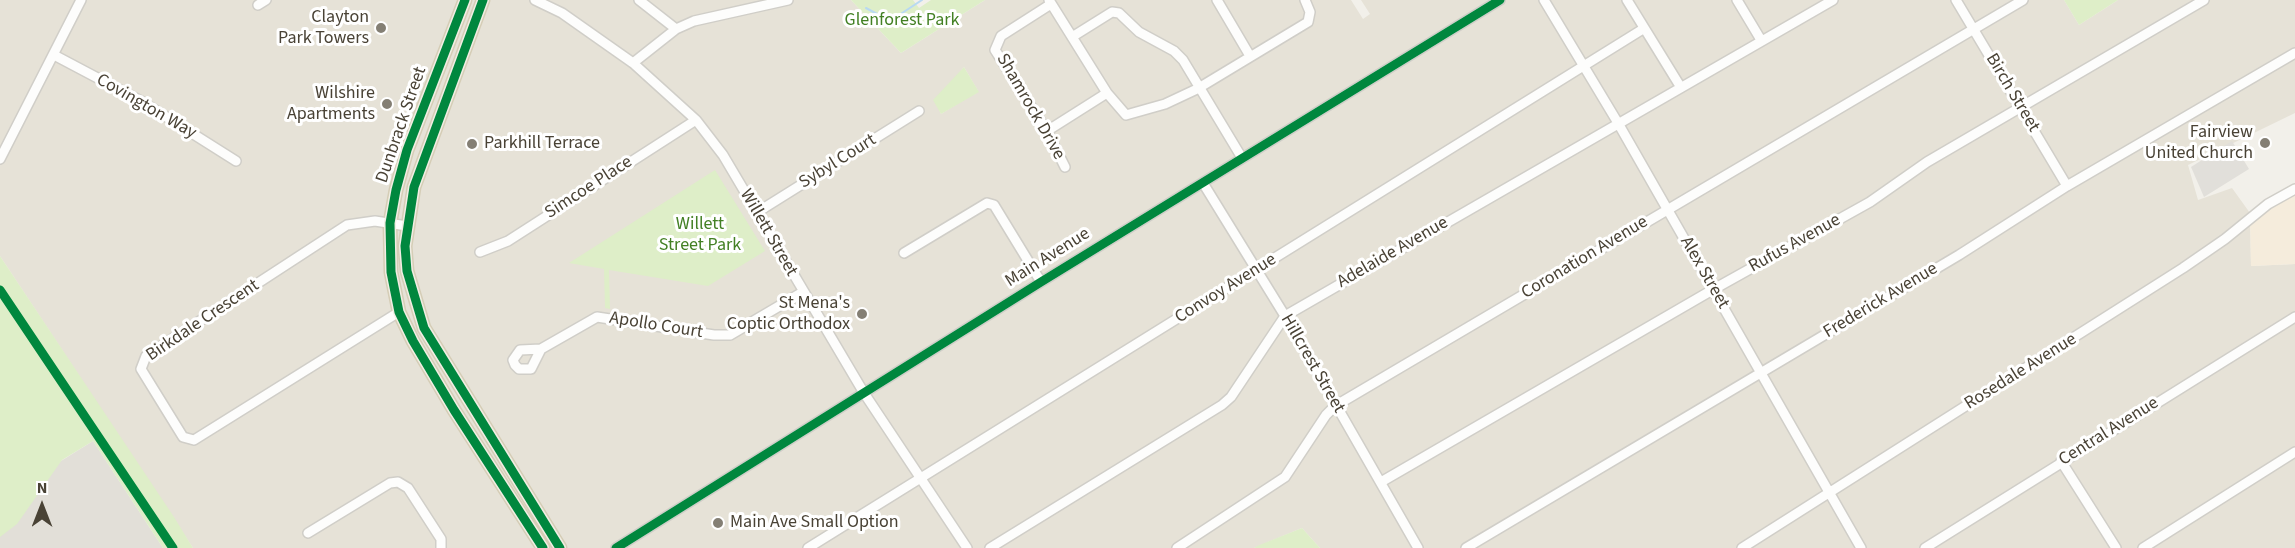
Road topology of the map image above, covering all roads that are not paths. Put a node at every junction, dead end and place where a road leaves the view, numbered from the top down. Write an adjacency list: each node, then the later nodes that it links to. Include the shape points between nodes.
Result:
1 (81, 0): 24 (street)
2 (465, 0): 45 (main road, Dunbrack Street, via 407,150)
3 (483, 0): 46 (main road, Dunbrack Street, via 414,187)
4 (535, 0): 26 (street, Willett Street, via 562,13)
5 (639, 0): 18 (street)
6 (788, 0): 18 (street, via 717,14)
7 (1217, 0): 25 (street)
8 (1305, 0): 25 (street, via 1310,12 1308,22)
9 (1500, 0): 36 (street, Main Avenue)
10 (1544, 0): 27 (street, Alex Street)
11 (1627, 0): 19 (street)
12 (1737, 0): 22 (street)
13 (1833, 0): 22 (street, Adelaide Avenue)
14 (1956, 0): 20 (street, Birch Street)
15 (2023, 0): 20 (street, Coronation Avenue)
16 (2204, 0): 31 (street, Rufus Avenue)
17 (1050, 2): 21 (street); 35 (street, Shamrock Drive, via 1001,36 995,50)
18 (676, 29): 26 (street)
19 (1643, 29): 27 (street, Convoy Avenue); 28 (street)
20 (1974, 29): 31 (street, Birch Street); 43 (street, Coronation Avenue)
21 (1072, 37): 29 (street, via 1112,12 1119,13 1139,32 1174,51 1183,60); 30 (street)
22 (1761, 40): 28 (street, Adelaide Avenue)
23 (2295, 53): 41 (street, Frederick Avenue)
24 (54, 55): 37 (street); 38 (street, Covington Way, via 141,101)
25 (1250, 56): 29 (street)
26 (633, 63): 33 (street, Willett Street)
27 (1582, 65): 34 (street, Alex Street); 49 (street, Convoy Avenue)
28 (1680, 86): 34 (street, Adelaide Avenue)
29 (1197, 89): 30 (street, via 1165,104 1126,115); 36 (street)
30 (1107, 93): 35 (street)
31 (2020, 107): 41 (street, Birch Street); 51 (street, Rufus Avenue, via 1927,162 1870,202)
32 (919, 111): 44 (street, Sybyl Court)
33 (696, 120): 44 (street, Willett Street, via 723,155); 47 (street, Simcoe Place, via 508,241)
34 (1618, 123): 43 (street, Alex Street); 54 (street, Adelaide Avenue)
35 (1047, 131): 39 (street, Shamrock Drive)
36 (1242, 158): 40 (street, Main Avenue)
37 (0, 159)
38 (236, 161)
39 (1065, 167)
40 (1203, 183): 49 (street, Hillcrest Street); 50 (street, Main Avenue)
41 (2067, 186): 57 (street, Frederick Avenue)
42 (2295, 189): 64 (street, Rosedale Avenue, via 2268,204 2183,268)
43 (1666, 210): 51 (street, Alex Street); 59 (street, Coronation Avenue)
44 (756, 213): 52 (street, Willett Street)
45 (390, 223): 46 (street, Birkdale Crescent); 53 (main road, Dunbrack Street, via 391,272); 53 (street, Birkdale Crescent, via 347,225 146,356 141,369 183,437 194,440)
46 (407, 226): 68 (main road, Dunbrack Street, via 407,271 424,328)
47 (480, 252)
48 (904, 253): 50 (street, via 987,203 994,205)
49 (1257, 270): 54 (street, Hillcrest Street); 62 (street, Convoy Avenue)
50 (1041, 282): 58 (street, Main Avenue)
51 (1714, 289): 57 (street, Alex Street); 63 (street, Rufus Avenue)
52 (803, 292): 56 (street, Apollo Court, via 730,335 597,317); 58 (street, Willett Street)
53 (399, 312): 67 (main road, Dunbrack Street, via 454,410)
54 (1285, 316): 59 (street, Hillcrest Street); 72 (street, Adelaide Avenue, via 1222,405)
55 (2295, 317): 61 (street, Central Avenue)
56 (541, 349)
57 (1761, 373): 64 (street, Alex Street); 75 (street, Frederick Avenue)
58 (864, 393): 62 (street, Willett Street); 69 (street, Main Avenue)
59 (1335, 406): 63 (street, Hillcrest Street); 73 (street, Coronation Avenue, via 1285,477)
60 (2295, 452): 80 (street)
61 (2061, 461): 78 (street, Central Avenue); 79 (street)
62 (922, 477): 70 (street, Convoy Avenue); 71 (street, Willett Street)
63 (1381, 482): 74 (street, Hillcrest Street)
64 (1830, 493): 76 (street, Rosedale Avenue); 77 (street, Alex Street)
65 (308, 533): 66 (street, via 390,483 398,482 408,488 441,539)
66 (441, 548)
67 (543, 548)
68 (560, 548)
69 (616, 548)
70 (808, 548)
71 (967, 548)
72 (990, 548)
73 (1177, 548)
74 (1418, 548)
75 (1466, 548)
76 (1743, 548)
77 (1861, 548)
78 (1925, 548)
79 (2116, 548)
80 (2143, 548)

